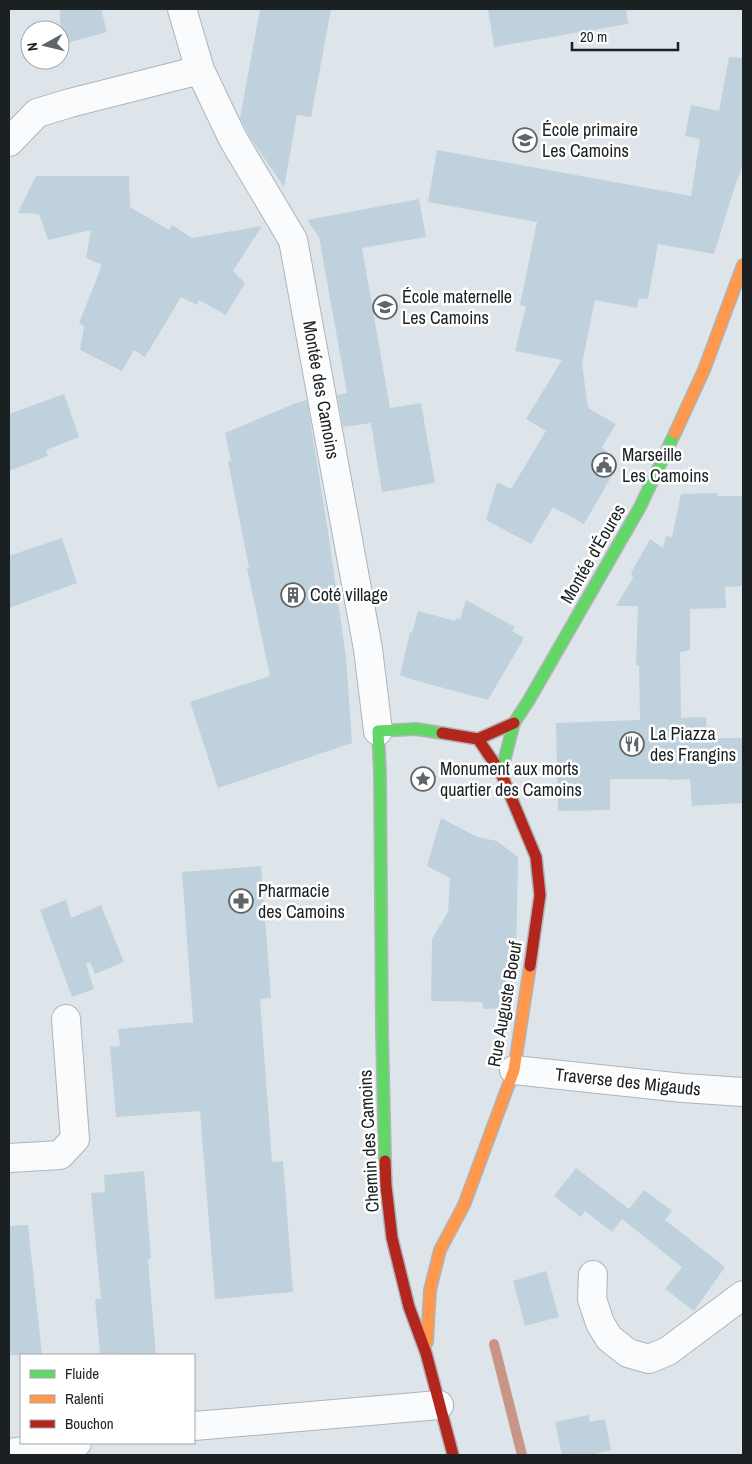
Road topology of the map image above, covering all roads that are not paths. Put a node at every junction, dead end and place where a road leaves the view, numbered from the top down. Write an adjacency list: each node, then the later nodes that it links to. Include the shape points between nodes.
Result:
1 (182, 9): 2 (street, Montée des Camoins)
2 (200, 70): 3 (street, via 37,113); 6 (street, Montée des Camoins, via 233,139 293,240 368,649)
3 (9, 142)
4 (743, 265): 5 (street, Montée d'Éoures, via 704,370 640,507)
5 (514, 723): 7 (street); 8 (street, Montée d'Éoures)
6 (378, 731): 7 (street, via 416,729); 13 (street, Chemin des Camoins, via 382,1052 386,1186)
7 (478, 738): 8 (street, Rue Auguste Boeuf)
8 (501, 773): 10 (street, Rue Auguste Boeuf, via 536,857 540,895)
9 (66, 1019): 12 (street, via 75,1139 60,1155)
10 (514, 1070): 11 (street, Traverse des Migauds); 14 (street, Rue Auguste Boeuf, via 464,1205)
11 (743, 1092)
12 (9, 1158)
13 (392, 1238): 15 (street, via 401,1250); 19 (street, Chemin des Camoins, via 409,1307)
14 (440, 1250): 16 (street); 19 (street, Rue Auguste Boeuf, via 430,1290)
15 (408, 1253)
16 (429, 1255)
17 (593, 1275): 18 (street, via 592,1299 609,1338 628,1353 649,1358 668,1350)
18 (743, 1294)
19 (426, 1353): 20 (street, Chemin des Camoins)
20 (440, 1405): 21 (street); 24 (street, Chemin des Camoins)
21 (195, 1426)
22 (71, 1444): 23 (street)
23 (9, 1453)
24 (453, 1455)

